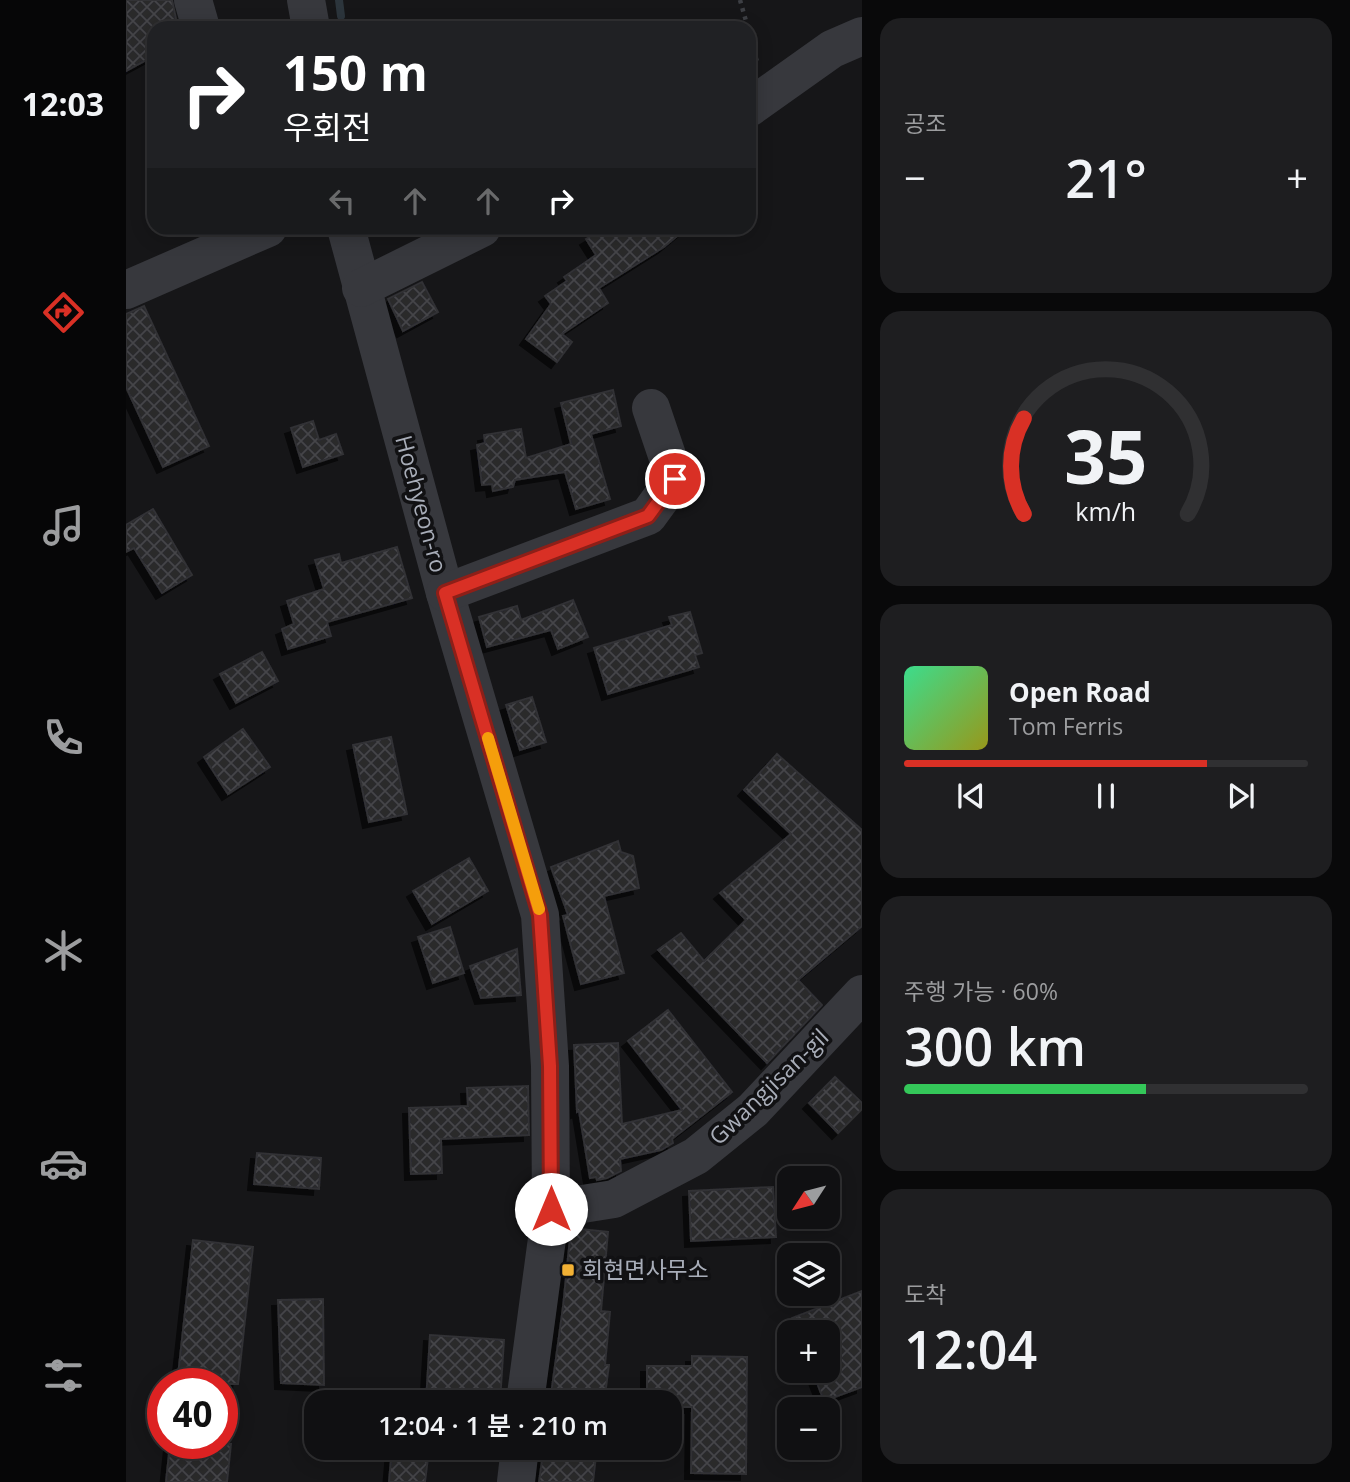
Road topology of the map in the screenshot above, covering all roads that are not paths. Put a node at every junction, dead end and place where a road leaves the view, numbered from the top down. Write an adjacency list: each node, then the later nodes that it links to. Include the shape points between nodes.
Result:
1 (192, 0): 3 (street)
2 (306, 0): 4 (street)
3 (199, 21)
4 (310, 21)
5 (862, 36): 6 (street, via 832,49)
6 (756, 103)
7 (252, 235): 11 (street)
8 (348, 235): 10 (street, Hoehyeon-ro)
9 (468, 235): 10 (street)
10 (361, 288): 13 (street, Hoehyeon-ro)
11 (126, 290)
12 (652, 408): 13 (street, via 675,479 648,516)
13 (445, 593): 15 (street, Hoehyeon-ro, via 540,915 550,1066)
14 (862, 994): 15 (street, Gwangjisan-gil, via 752,1110 696,1156 614,1199)
15 (551, 1209): 16 (street, Hoehyeon-ro)
16 (527, 1390)
17 (519, 1460): 18 (street)
18 (516, 1482)

